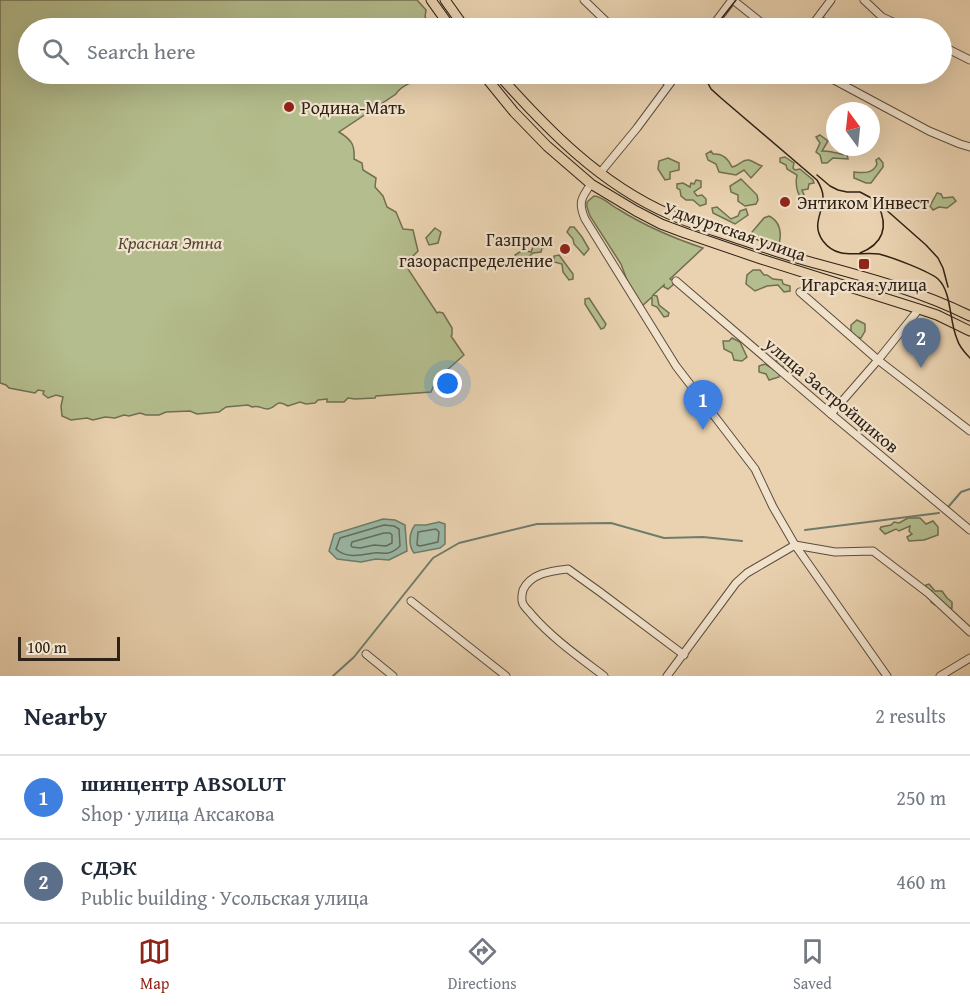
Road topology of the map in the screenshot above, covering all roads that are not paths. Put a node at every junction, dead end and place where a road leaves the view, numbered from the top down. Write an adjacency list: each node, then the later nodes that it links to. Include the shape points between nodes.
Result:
1 (431, 0): 7 (main road)
2 (444, 0): 8 (main road)
3 (584, 0): 9 (street)
4 (732, 0): 10 (street); 11 (street)
5 (831, 0): 12 (street)
6 (864, 0): 13 (street)
7 (444, 18)
8 (458, 18)
9 (603, 18)
10 (718, 18)
11 (755, 18)
12 (818, 18)
13 (884, 18)
14 (952, 51): 15 (street)
15 (970, 60)
16 (491, 84): 22 (main road, Удмуртская улица, via 547,146)
17 (507, 84): 21 (main road, Удмуртская улица, via 554,134)
18 (669, 84): 21 (street)
19 (841, 84): 20 (street, via 929,131)
20 (970, 147)
21 (600, 173): 22 (main road); 26 (main road, Удмуртская улица, via 643,201 693,224 888,283)
22 (591, 184): 25 (main road, Удмуртская улица, via 661,224); 32 (street, via 580,201 585,219 676,366 755,469)
23 (676, 281): 29 (street, улица Застройщиков)
24 (800, 292): 28 (street)
25 (919, 309): 27 (main road, Удмуртская улица); 28 (street)
26 (970, 316)
27 (970, 331)
28 (878, 360): 29 (street); 30 (street)
29 (831, 414): 31 (street, улица Застройщиков)
30 (970, 430)
31 (970, 531)
32 (795, 545): 34 (street, via 835,552 873,551 928,593); 36 (street, via 736,583); 42 (street)
33 (411, 601): 39 (street)
34 (970, 632)
35 (366, 654): 38 (street)
36 (684, 655): 40 (street, via 568,569 538,575 527,583 522,593 523,604 558,641); 41 (street)
37 (970, 658): 43 (street)
38 (393, 676)
39 (506, 676)
40 (604, 676)
41 (667, 676)
42 (887, 676)
43 (940, 676)

